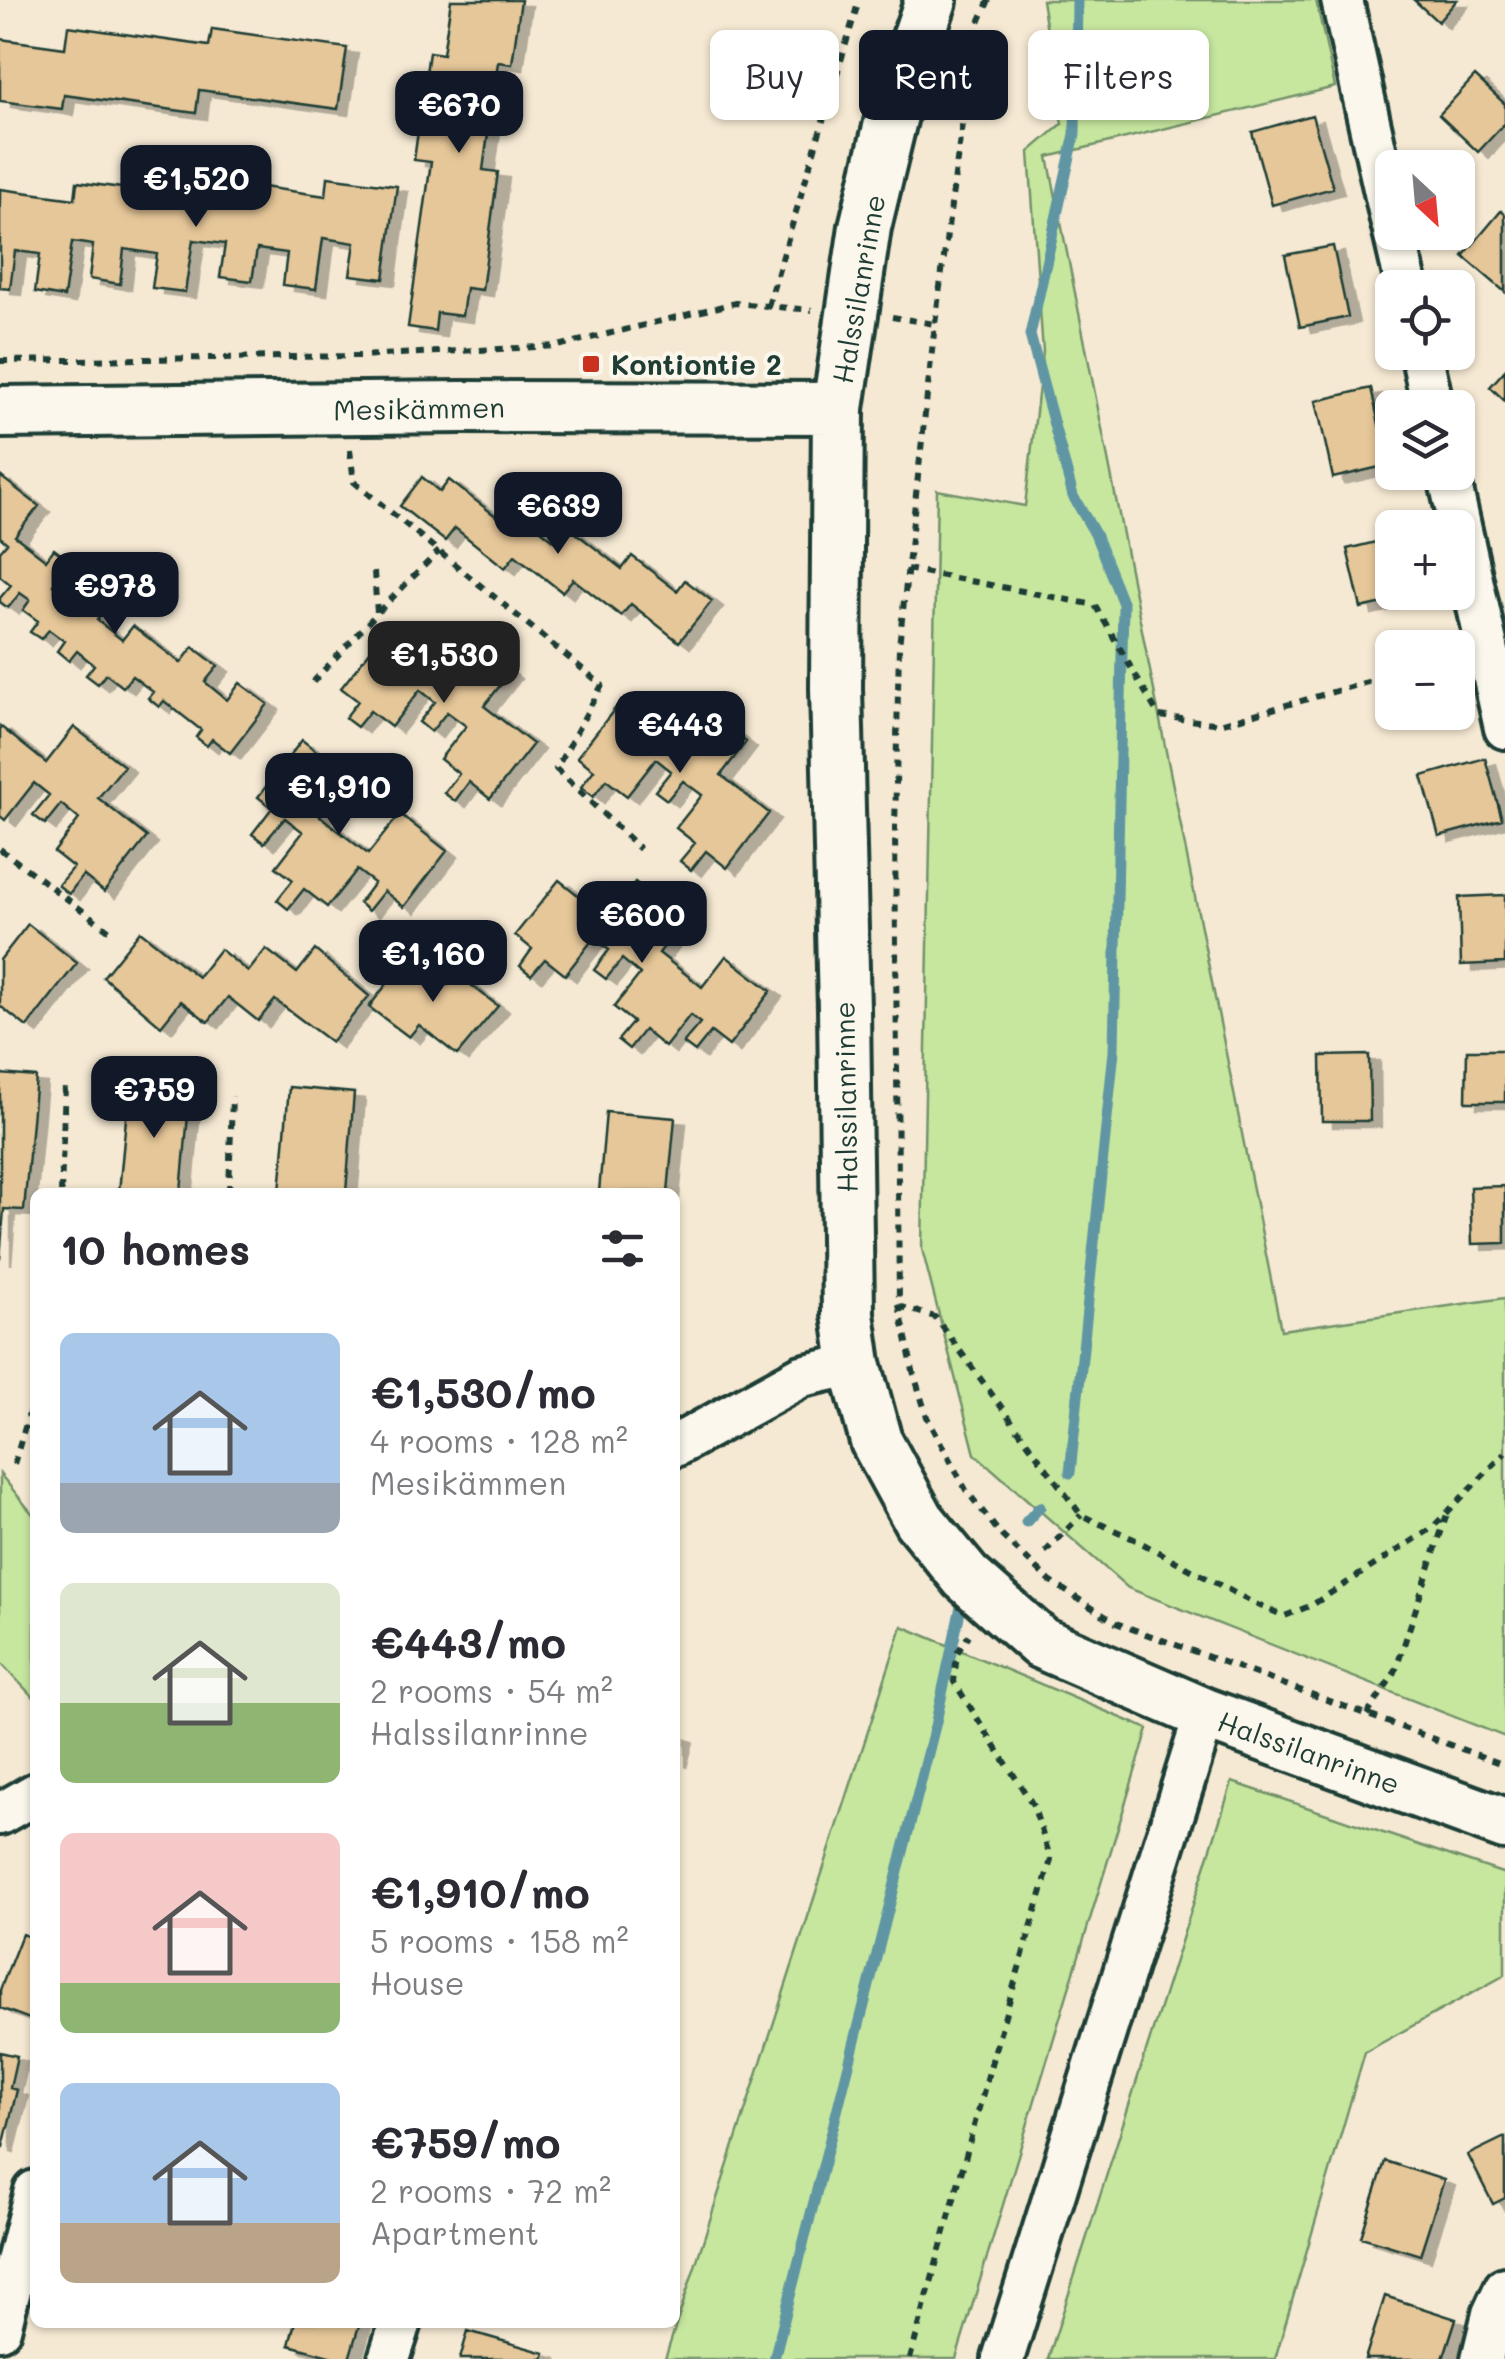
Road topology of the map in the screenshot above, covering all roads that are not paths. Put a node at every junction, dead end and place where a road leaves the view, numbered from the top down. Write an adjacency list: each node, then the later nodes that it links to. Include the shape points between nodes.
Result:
1 (931, 0): 4 (street, Halssilanrinne, via 892,110 865,228)
2 (1342, 0): 3 (street)
3 (1375, 150)
4 (838, 408): 5 (street, Mesikämmen); 9 (street, Halssilanrinne, via 836,688 848,1314)
5 (0, 412)
6 (1452, 490): 7 (street)
7 (1499, 678): 8 (street)
8 (1505, 728)
9 (855, 1364): 10 (street, via 802,1376); 11 (street, Halssilanrinne, via 876,1441 919,1520 966,1577 1042,1643)
10 (680, 1443)
11 (1206, 1714): 14 (street, Halssilanrinne); 20 (street)
12 (30, 1797): 13 (street)
13 (0, 1814)
14 (1505, 1824)
15 (30, 2211): 18 (street)
16 (1505, 2288): 21 (street)
17 (399, 2328): 19 (street)
18 (0, 2329)
19 (390, 2359)
20 (1003, 2359)
21 (1482, 2359)

